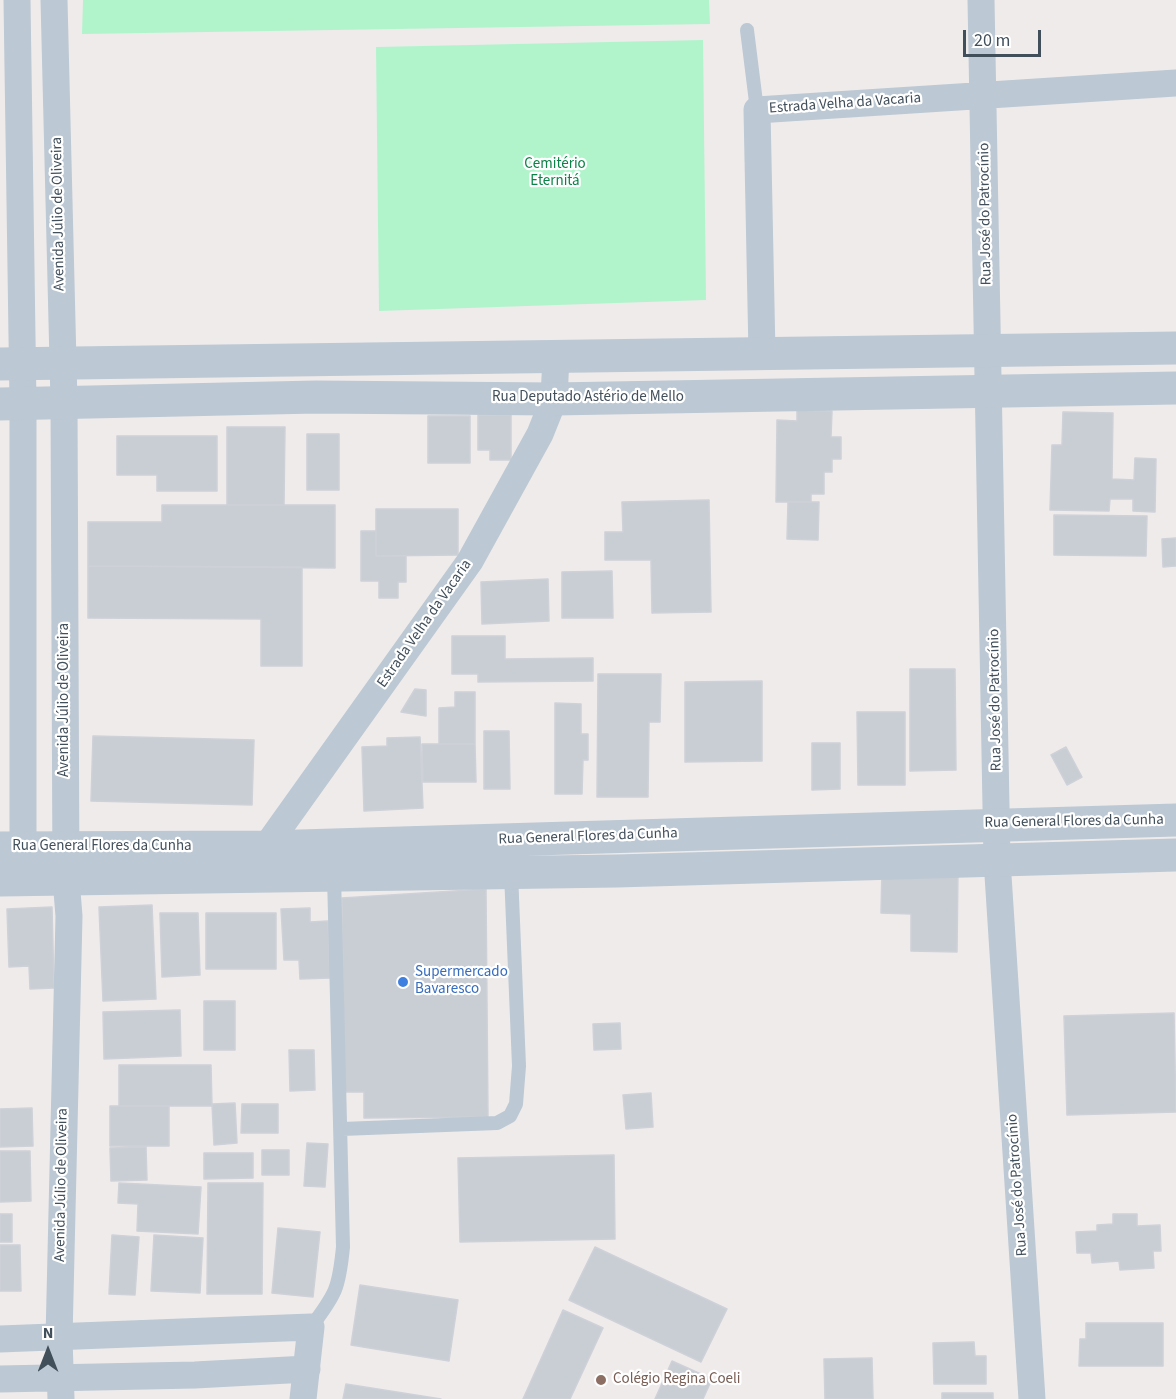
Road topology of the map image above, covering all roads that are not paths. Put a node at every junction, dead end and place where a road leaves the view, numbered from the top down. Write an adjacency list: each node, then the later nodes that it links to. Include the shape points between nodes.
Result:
1 (17, 0): 14 (street)
2 (54, 0): 15 (street, Avenida Júlio de Oliveira)
3 (981, 0): 6 (street, Rua José do Patrocínio)
4 (747, 30): 7 (lane)
5 (1176, 83): 6 (street, Estrada Velha da Vacaria)
6 (984, 94): 7 (street, Estrada Velha da Vacaria); 9 (street, Rua José do Patrocínio)
7 (758, 110): 11 (street, Estrada Velha da Vacaria)
8 (1176, 348): 9 (street)
9 (988, 352): 10 (street); 17 (street, Rua José do Patrocínio)
10 (828, 353): 11 (street); 18 (street)
11 (762, 354): 12 (street)
12 (556, 356): 13 (street); 20 (street, Estrada Velha da Vacaria)
13 (314, 360): 15 (street); 19 (street)
14 (10, 364): 15 (street); 22 (street)
15 (62, 364): 21 (street, Avenida Júlio de Oliveira)
16 (1176, 388): 17 (street, Rua Deputado Astério de Mello)
17 (990, 392): 18 (street, Rua Deputado Astério de Mello); 26 (street, Rua José do Patrocínio)
18 (831, 394): 20 (street, Rua Deputado Astério de Mello)
19 (316, 398): 20 (street, Rua Deputado Astério de Mello); 21 (street, Rua Deputado Astério de Mello)
20 (554, 399): 30 (street, Estrada Velha da Vacaria, via 540,434 470,561)
21 (64, 402): 22 (street, Rua Deputado Astério de Mello); 23 (street, Avenida Júlio de Oliveira)
22 (11, 404): 24 (street)
23 (65, 512): 24 (street); 32 (street, Avenida Júlio de Oliveira)
24 (23, 513): 31 (street)
25 (1176, 820): 26 (street, Rua General Flores da Cunha)
26 (998, 824): 27 (street, Rua General Flores da Cunha); 29 (street, Rua José do Patrocínio)
27 (616, 837): 30 (street, Rua General Flores da Cunha); 33 (street)
28 (1176, 855): 29 (street, Rua General Flores da Cunha)
29 (997, 860): 33 (street, Rua General Flores da Cunha); 44 (street, Rua José do Patrocínio)
30 (265, 861): 32 (street, Rua General Flores da Cunha); 35 (street, Rua General Flores da Cunha)
31 (12, 863): 32 (street, Rua General Flores da Cunha)
32 (66, 863): 38 (street, Avenida Júlio de Oliveira, via 69,916)
33 (617, 872): 34 (street, Rua General Flores da Cunha)
34 (512, 873): 35 (street, Rua General Flores da Cunha); 36 (lane, via 519,1066 516,1104 510,1116 497,1123)
35 (334, 875): 36 (lane)
36 (342, 1129): 37 (lane, via 340,1282 335,1296)
37 (311, 1328): 38 (street); 40 (street)
38 (59, 1338): 39 (street); 42 (street, Avenida Júlio de Oliveira)
39 (0, 1339)
40 (307, 1369): 42 (street); 43 (street)
41 (0, 1379): 42 (street)
42 (61, 1388)
43 (303, 1399)
44 (1032, 1399)

